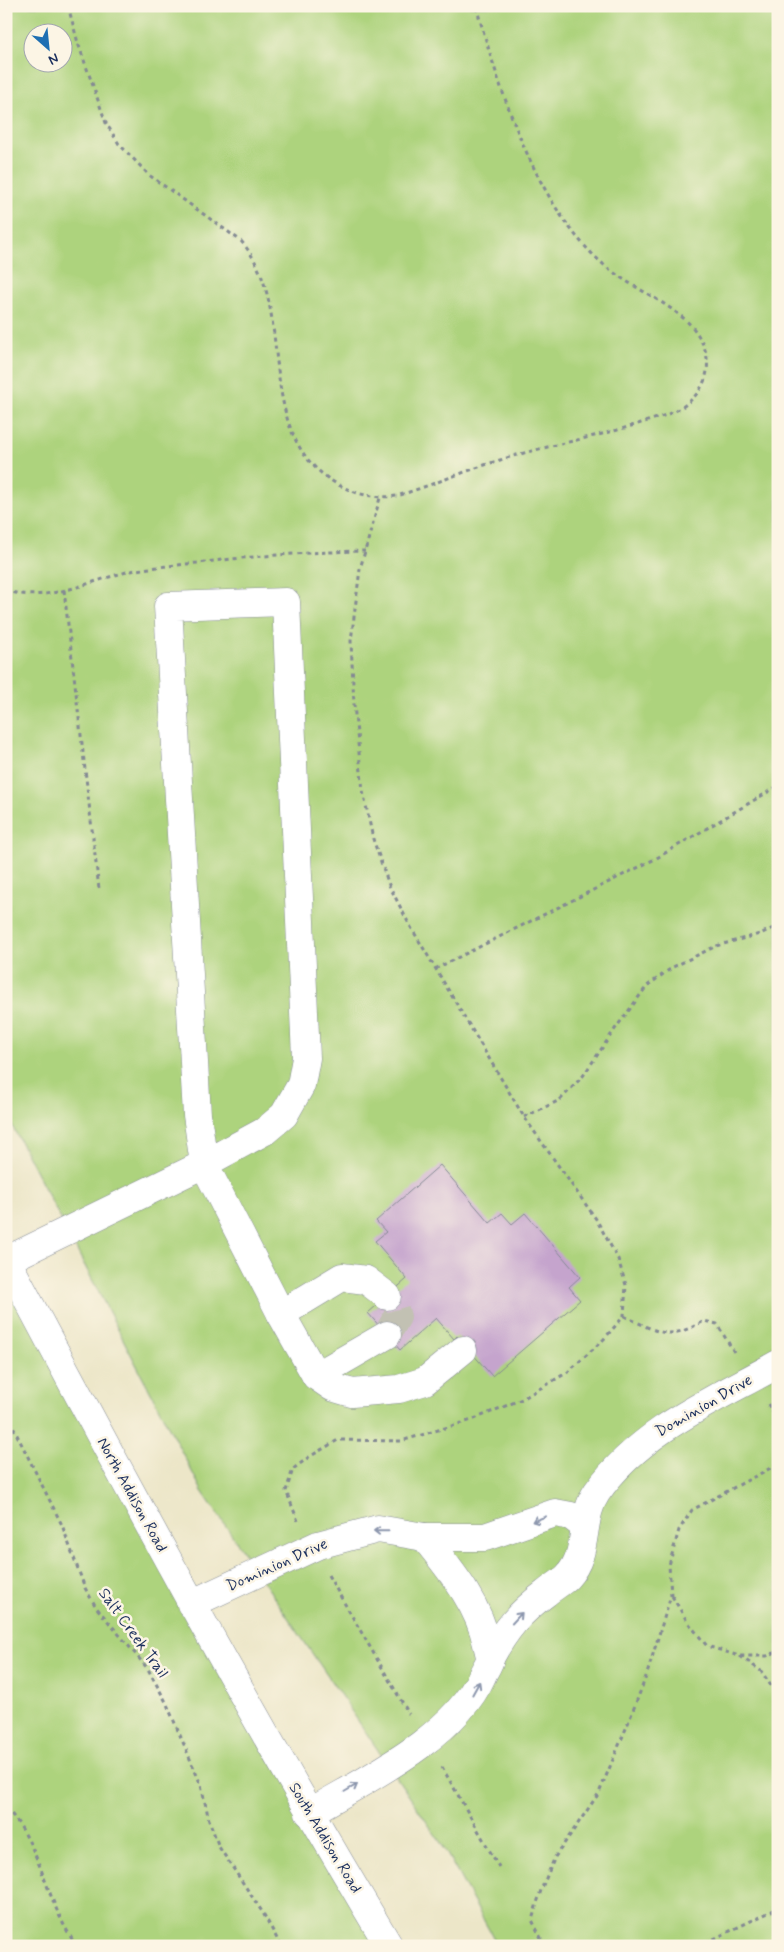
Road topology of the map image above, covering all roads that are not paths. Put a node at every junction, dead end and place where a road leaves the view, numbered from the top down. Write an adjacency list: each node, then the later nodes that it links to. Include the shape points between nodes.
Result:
1 (204, 1164): 1 (street, via 265,1131 284,1115 301,1085 306,1058 286,602 168,606 196,1115); 2 (street); 4 (street)
2 (7, 1259): 11 (street, North Addison Road)
3 (388, 1296): 4 (street, via 366,1280 342,1277)
4 (281, 1314): 8 (street)
5 (387, 1336): 8 (street)
6 (463, 1350): 8 (street, via 425,1382 398,1389 352,1393 332,1387)
7 (778, 1364): 9 (street, Dominion Drive, via 662,1428 623,1462 596,1494)
8 (316, 1376)
9 (584, 1526): 10 (street, Dominion Drive, one-way to 10, via 570,1516 555,1513 485,1537); 12 (street, Dominion Drive, one-way to 9, via 503,1634 519,1615 568,1577 579,1559)
10 (424, 1537): 11 (street, Dominion Drive, one-way to 11, via 378,1529 318,1545); 12 (street, via 476,1610)
11 (191, 1604): 13 (street, North Addison Road)
12 (490, 1658): 14 (street, Dominion Drive, one-way to 12, via 425,1742 456,1715 476,1690)
13 (262, 1730): 14 (street, South Addison Road)
14 (309, 1812): 15 (street, South Addison Road)
15 (389, 1946)

